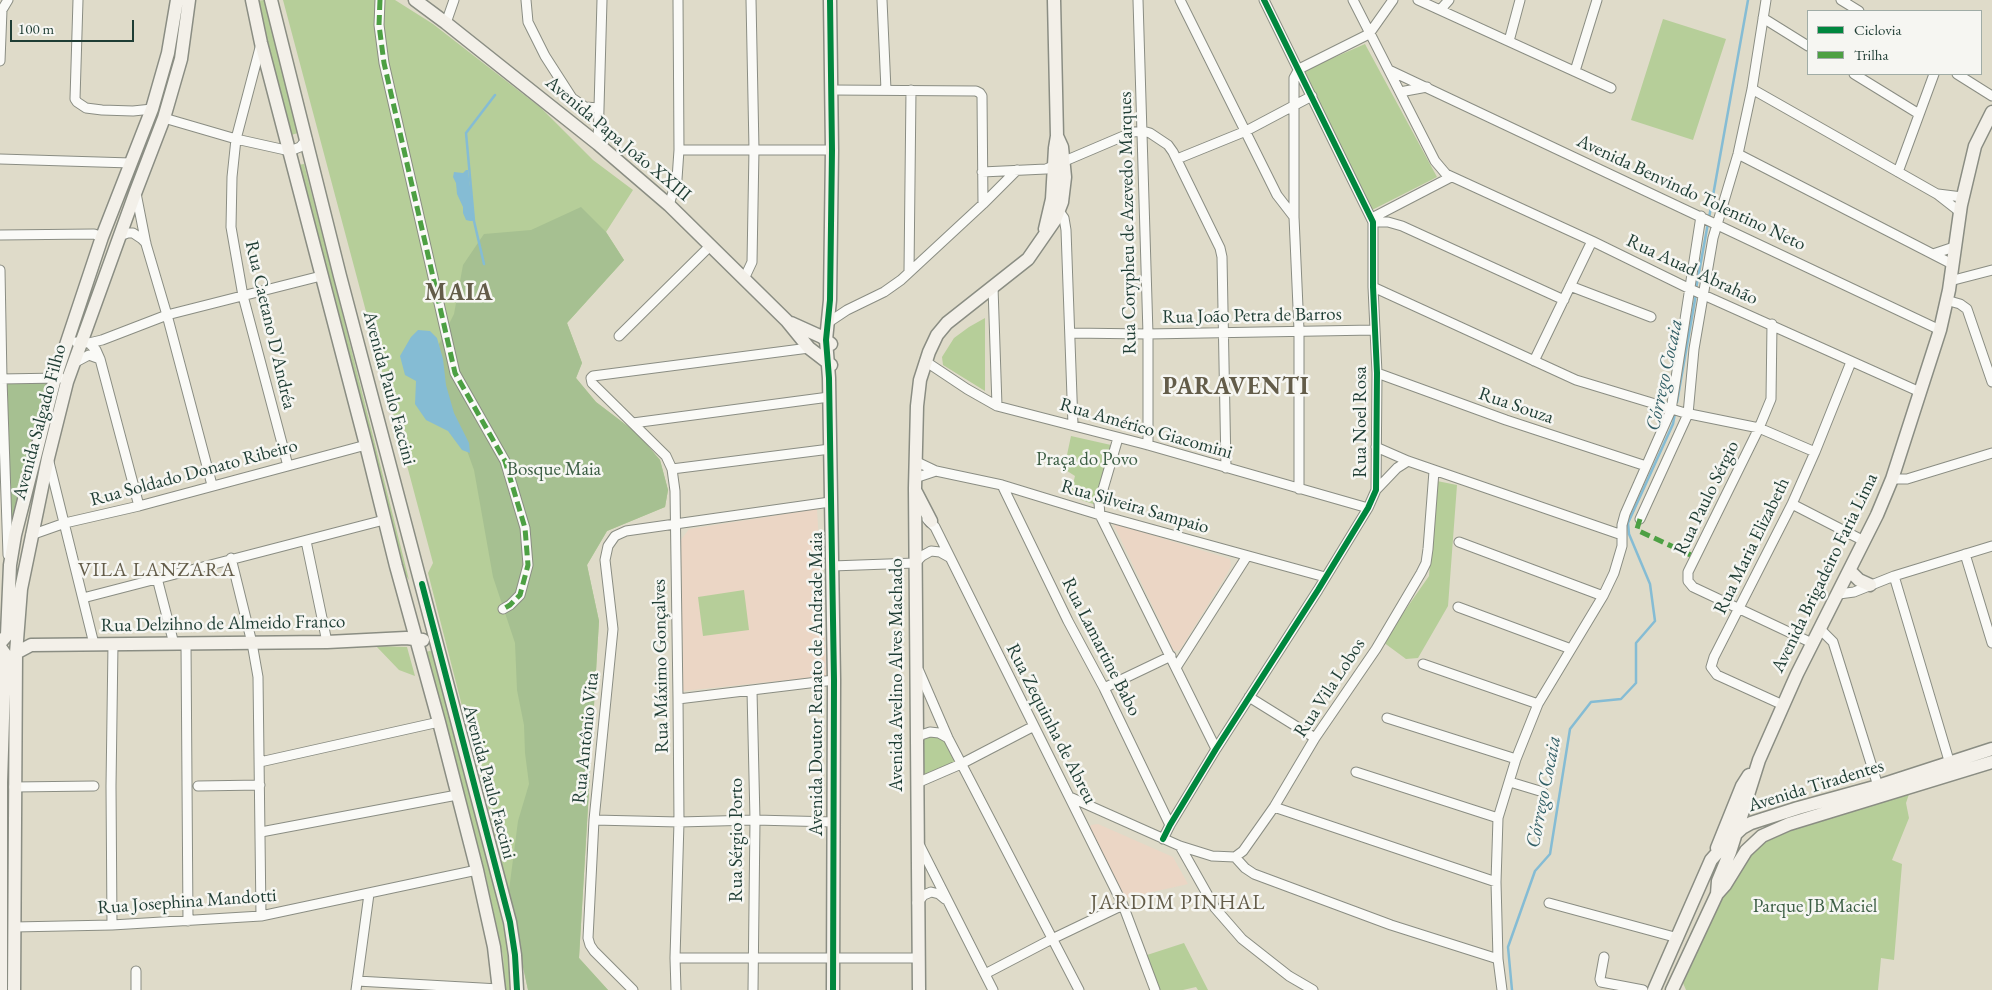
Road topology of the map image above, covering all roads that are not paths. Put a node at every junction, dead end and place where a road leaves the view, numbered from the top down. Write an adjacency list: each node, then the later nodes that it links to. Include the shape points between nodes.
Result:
1 (78, 0): 54 (street, via 77,102 86,108 102,110)
2 (177, 0): 54 (main road, Avenida Salgado Filho, via 168,53)
3 (189, 0): 58 (main road, Avenida Salgado Filho, via 181,59)
4 (252, 0): 35 (main road, Avenida Paulo Faccini)
5 (271, 0): 62 (main road, Avenida Paulo Faccini)
6 (380, 0): 210 (street, via 379,25 384,63 455,373 505,460 525,528 528,564 520,595)
7 (415, 0): 31 (main road, Avenida Papa João XXIII)
8 (454, 0): 31 (street)
9 (526, 0): 55 (street, via 528,22 572,98 585,107)
10 (602, 0): 55 (street)
11 (678, 0): 64 (street)
12 (751, 0): 65 (street)
13 (830, 0): 47 (main road, Avenida Doutor Renato de Andrade Maia)
14 (882, 0): 48 (street)
15 (1054, 0): 72 (main road)
16 (1138, 0): 59 (street, Rua Corypheu de Azevedo Marques)
17 (1180, 0): 60 (street)
18 (1264, 0): 38 (street, Rua Noel Rosa)
19 (1353, 0): 33 (street)
20 (1393, 0): 33 (street)
21 (1418, 0): 28 (street)
22 (1449, 0): 28 (street)
23 (1520, 0): 34 (street)
24 (1597, 0): 40 (street)
25 (1766, 0): 30 (street)
26 (1841, 0): 29 (street)
27 (6, 2): 32 (street)
28 (1440, 10): 34 (street)
29 (1857, 10)
30 (1763, 18): 36 (street); 46 (street)
31 (445, 19): 63 (main road, Avenida Papa João XXIII)
32 (0, 24): 37 (street)
33 (1369, 34): 38 (street); 39 (street)
34 (1509, 41): 40 (street)
35 (261, 43): 61 (street, Rua Caetano D'Andréa); 67 (main road, Avenida Paulo Faccini)
36 (1807, 45)
37 (0, 61)
38 (1299, 68): 51 (street, Rua Noel Rosa); 53 (street, via 1294,78)
39 (1390, 70): 44 (street, Avenida Benvindo Tolentino Neto); 50 (street)
40 (1575, 71): 45 (street)
41 (1856, 75): 57 (street)
42 (1934, 75): 57 (street)
43 (1959, 75): 52 (street)
44 (1427, 87): 50 (street); 85 (street, Avenida Benvindo Tolentino Neto)
45 (1612, 88)
46 (1752, 89): 68 (street); 75 (street)
47 (832, 90): 48 (street); 66 (main road, Avenida Doutor Renato de Andrade Maia)
48 (886, 90): 49 (street)
49 (911, 90): 74 (street, via 980,93); 100 (street)
50 (1400, 92): 76 (street, via 1437,166)
51 (1312, 96): 53 (street); 86 (street, Rua Noel Rosa)
52 (1992, 96)
53 (1294, 106): 60 (street); 84 (street)
54 (152, 108): 71 (main road, Avenida Salgado Filho)
55 (599, 108): 63 (street)
56 (1992, 112): 79 (main road, Avenida Brigadeiro Faria Lima, via 1975,146)
57 (1919, 114): 75 (street)
58 (164, 118): 61 (street); 77 (main road, Avenida Salgado Filho)
59 (1143, 131): 70 (street, via 1162,140); 72 (street, via 1124,135); 123 (street, Rua Corypheu de Azevedo Marques)
60 (1246, 131): 70 (street); 84 (street, via 1277,194)
61 (236, 139): 67 (street); 108 (street, Rua Caetano D'Andréa, via 231,227)
62 (306, 140): 67 (street); 204 (main road, Avenida Paulo Faccini)
63 (598, 144): 80 (main road, Avenida Papa João XXIII)
64 (679, 150): 65 (street); 80 (street, via 677,179)
65 (754, 150): 66 (street); 101 (street, via 752,262)
66 (832, 150): 114 (main road, Avenida Doutor Renato de Andrade Maia)
67 (290, 151): 102 (main road, Avenida Paulo Faccini)
68 (1738, 154): 87 (street); 96 (street)
69 (0, 159): 71 (street)
70 (1177, 159): 122 (street, via 1220,248)
71 (131, 163): 90 (main road, Avenida Salgado Filho)
72 (1059, 164): 73 (street, via 1046,169); 82 (main road, Avenida Avelino Alves Machado, via 1064,190); 91 (main road)
73 (1017, 170): 74 (street); 81 (street)
74 (982, 172): 81 (street)
75 (1898, 172): 78 (street)
76 (1451, 177): 86 (street); 92 (street, Rua Auad Abrahão)
77 (136, 191): 89 (main road, Avenida Salgado Filho); 93 (street)
78 (1937, 194): 79 (street); 83 (street)
79 (1962, 197): 83 (main road, Avenida Brigadeiro Faria Lima)
80 (666, 202): 94 (main road, Avenida Papa João XXIII)
81 (983, 204): 100 (street)
82 (1059, 211): 91 (main road, Avenida Avelino Alves Machado); 121 (street, via 1066,230)
83 (1960, 212): 95 (main road, Avenida Brigadeiro Faria Lima)
84 (1294, 217): 117 (street)
85 (1702, 217): 87 (street, Avenida Benvindo Tolentino Neto); 107 (street)
86 (1373, 220): 106 (street, Rua Noel Rosa); 109 (street, via 1402,226)
87 (1715, 223): 107 (street); 119 (street, Avenida Benvindo Tolentino Neto)
88 (0, 235): 90 (street, via 94,234)
89 (119, 236): 93 (street, via 133,233); 115 (main road, Avenida Salgado Filho)
90 (102, 237): 125 (main road, Avenida Salgado Filho)
91 (1043, 238): 105 (main road, Avenida Avelino Alves Machado, via 1028,259)
92 (1592, 241): 104 (street); 107 (street, Rua Auad Abrahão)
93 (146, 244): 111 (street)
94 (711, 245): 101 (main road, Avenida Papa João XXIII); 124 (street)
95 (1954, 247): 96 (street); 97 (main road, Avenida Brigadeiro Faria Lima)
96 (1933, 254): 97 (street)
97 (1952, 264): 103 (main road, Avenida Brigadeiro Faria Lima)
98 (0, 270): 140 (street)
99 (1992, 270): 103 (street)
100 (909, 271): 114 (street, via 884,292)
101 (744, 275): 113 (main road, Avenida Papa João XXIII)
102 (322, 276): 108 (street); 154 (main road, Avenida Paulo Faccini)
103 (1950, 281): 110 (main road, Avenida Brigadeiro Faria Lima)
104 (1570, 286): 109 (street); 112 (street)
105 (993, 287): 132 (main road, Avenida Avelino Alves Machado, via 947,323 937,335); 145 (street)
106 (1372, 287): 118 (street, Rua Noel Rosa); 133 (street)
107 (1696, 291): 116 (street, Rua Auad Abrahão); 146 (street); 147 (street, via 1694,349)
108 (243, 296): 111 (street); 163 (street, Rua Caetano D'Andréa)
109 (1564, 300): 133 (street)
110 (1946, 300): 119 (main road, Avenida Brigadeiro Faria Lima); 134 (street, via 1967,309)
111 (167, 315): 126 (street); 172 (street)
112 (1652, 317)
113 (786, 321): 120 (main road, Avenida Papa João XXIII); 127 (main road, Avenida Papa João XXIII)
114 (829, 322): 127 (main road, Avenida Doutor Renato de Andrade Maia)
115 (88, 324): 126 (street, via 92,334); 128 (main road, Avenida Salgado Filho)
116 (1772, 324): 135 (street, Rua Auad Abrahão); 151 (street, Rua Paulo Sérgio, via 1772,393)
117 (1299, 330): 118 (street, Rua João Petra de Barros); 122 (street, Rua João Petra de Barros); 173 (street)
118 (1374, 330): 138 (street, Rua Noel Rosa)
119 (1940, 330): 143 (main road, Avenida Brigadeiro Faria Lima)
120 (796, 333): 129 (main road, Avenida Papa João XXIII); 130 (street)
121 (1070, 333): 123 (street, Rua João Petra de Barros); 150 (street)
122 (1223, 333): 123 (street, Rua João Petra de Barros); 165 (street)
123 (1148, 334): 155 (street, Rua Corypheu de Azevedo Marques)
124 (620, 336)
125 (67, 337): 128 (street); 139 (main road, Avenida Salgado Filho)
126 (102, 340): 128 (street)
127 (829, 342): 137 (main road, Avenida Doutor Renato de Andrade Maia)
128 (85, 343): 131 (street, via 96,350); 136 (main road, Avenida Salgado Filho)
129 (809, 348): 130 (street); 137 (main road, Avenida Papa João XXIII)
130 (789, 351): 149 (street, Rua Máximo Gonçalves, via 593,376 592,383)
131 (100, 359): 136 (street, via 89,354); 177 (street)
132 (925, 361): 145 (street, Rua Américo Giacomini); 161 (main road, Avenida Avelino Alves Machado, via 917,406)
133 (1534, 361): 146 (street, via 1576,380)
134 (1989, 361): 142 (street)
135 (1851, 362): 143 (street, Rua Auad Abrahão); 158 (street, Rua Maria Elizabeth)
136 (73, 364): 141 (main road, Avenida Salgado Filho)
137 (829, 369): 144 (main road, Avenida Doutor Renato de Andrade Maia)
138 (1377, 373): 156 (street, Rua Noel Rosa); 164 (street, Rua Souza)
139 (54, 378): 140 (street); 141 (street); 205 (main road, Avenida Salgado Filho, via 14,535)
140 (1, 379): 178 (street)
141 (67, 382): 160 (main road, Avenida Salgado Filho)
142 (1992, 382)
143 (1920, 392): 169 (main road, Avenida Brigadeiro Faria Lima)
144 (829, 397): 148 (street); 157 (main road, Avenida Doutor Renato de Andrade Maia)
145 (997, 406): 150 (street, Rua Américo Giacomini)
146 (1672, 410): 147 (street); 164 (street)
147 (1686, 414): 151 (street); 182 (street)
148 (652, 420): 149 (street); 152 (street)
149 (633, 423): 152 (street, Rua Máximo Gonçalves)
150 (1073, 425): 153 (street, Rua Américo Giacomini)
151 (1760, 428): 158 (street); 212 (street, Rua Paulo Sérgio, via 1688,572 1688,581 1693,586)
152 (643, 433): 166 (street, Rua Máximo Gonçalves, via 666,456)
153 (1118, 438): 155 (street, Rua Américo Giacomini); 180 (street, via 1099,503)
154 (366, 445): 163 (street, Rua Soldado Donato Ribeiro); 183 (main road, Avenida Paulo Faccini)
155 (1148, 445): 165 (street, Rua Américo Giacomini)
156 (1376, 448): 162 (street); 174 (street, Rua Noel Rosa)
157 (830, 449): 166 (street); 175 (main road, Avenida Doutor Renato de Andrade Maia)
158 (1815, 452): 176 (street, Rua Maria Elizabeth)
159 (1992, 453): 169 (street, via 1907,479)
160 (48, 458): 185 (street); 187 (main road, Avenida Salgado Filho)
161 (915, 461): 167 (street, Rua Silveira Sampaio); 170 (main road, Avenida Avelino Alves Machado)
162 (1408, 461): 168 (street); 174 (street)
163 (288, 466): 172 (street, Rua Soldado Donato Ribeiro)
164 (1646, 466): 188 (street, via 1625,514)
165 (1226, 468): 173 (street, Rua Américo Giacomini)
166 (672, 469): 186 (street, Rua Máximo Gonçalves)
167 (936, 471): 170 (street); 171 (street, Rua Silveira Sampaio)
168 (1434, 471): 188 (street); 243 (street, Rua Vila Lobos, via 1426,563 1376,648)
169 (1892, 479): 190 (main road, Avenida Brigadeiro Faria Lima)
170 (915, 483): 181 (main road, Avenida Avelino Alves Machado); 184 (main road)
171 (1002, 485): 180 (street, Rua Silveira Sampaio); 233 (street, Rua Lamartine Babo)
172 (212, 486): 177 (street, Rua Soldado Donato Ribeiro)
173 (1299, 489): 179 (street, Rua Américo Giacomini)
174 (1376, 490): 179 (street, Rua Noel Rosa)
175 (830, 502): 186 (street, Rua Antônio Vita); 199 (main road, Avenida Doutor Renato de Andrade Maia)
176 (1792, 504): 190 (street); 212 (street, Rua Maria Elizabeth)
177 (138, 506): 185 (street, Rua Soldado Donato Ribeiro)
178 (2, 508): 205 (street)
179 (1368, 508): 202 (street, Rua Noel Rosa)
180 (1100, 515): 194 (street, Rua Silveira Sampaio); 228 (street)
181 (915, 516): 184 (street); 197 (main road, Avenida Avelino Alves Machado)
182 (1640, 519)
183 (384, 520): 189 (street); 198 (main road, Avenida Paulo Faccini)
184 (931, 521): 195 (street, Rua Zequinha de Abreu)
185 (65, 523): 187 (street, Rua Soldado Donato Ribeiro); 209 (street)
186 (674, 525): 236 (street, Rua Máximo Gonçalves); 267 (street, Rua Antônio Vita, via 620,533 611,539 606,555 613,629)
187 (31, 535): 214 (main road, Avenida Salgado Filho, via 20,589)
188 (1622, 535): 208 (street, via 1619,562)
189 (306, 541): 196 (street); 216 (street)
190 (1864, 541): 200 (main road, Avenida Brigadeiro Faria Lima)
191 (1459, 542): 208 (street)
192 (1992, 546): 193 (street)
193 (1965, 554): 201 (street); 219 (street)
194 (1247, 556): 202 (street, Rua Silveira Sampaio); 231 (street)
195 (950, 557): 197 (street, via 931,551); 241 (street, Rua Zequinha de Abreu)
196 (230, 558): 203 (street); 217 (street)
197 (915, 563): 199 (street); 229 (main road, Avenida Avelino Alves Machado)
198 (396, 566): 204 (main road, via 406,587 411,590); 215 (main road, Avenida Paulo Faccini)
199 (832, 566): 232 (main road, Avenida Doutor Renato de Andrade Maia)
200 (1850, 571): 206 (main road); 207 (main road, Avenida Brigadeiro Faria Lima)
201 (1894, 576): 206 (street); 252 (street)
202 (1325, 577): 235 (street, Rua Noel Rosa)
203 (157, 578): 209 (street); 222 (street)
204 (422, 584): 225 (main road, Avenida Paulo Faccini)
205 (9, 585): 223 (main road, Avenida Salgado Filho, via 7,635)
206 (1870, 585): 207 (street)
207 (1838, 594): 213 (main road, Avenida Brigadeiro Faria Lima)
208 (1603, 596): 226 (street)
209 (83, 598): 220 (street)
210 (507, 607)
211 (1458, 607): 226 (street)
212 (1740, 608): 218 (street, Rua Paulo Sérgio); 238 (street, Rua Maria Elizabeth, via 1711,667 1717,675)
213 (1820, 629): 218 (main road, Avenida Brigadeiro Faria Lima); 260 (street, via 1833,642)
214 (17, 633): 224 (main road); 227 (main road, Avenida Salgado Filho)
215 (416, 638): 216 (main road, Rua Delzihno de Almeido Franco); 225 (main road); 240 (main road, Avenida Paulo Faccini)
216 (327, 642): 217 (main road, Rua Delzihno de Almeido Franco)
217 (252, 643): 222 (main road, Rua Delzihno de Almeido Franco); 249 (street, via 258,677)
218 (1812, 643): 238 (main road, Avenida Brigadeiro Faria Lima)
219 (1992, 643)
220 (94, 644): 221 (main road, Rua Delzihno de Almeido Franco); 224 (main road, Rua Delzihno de Almeido Franco)
221 (113, 644): 222 (main road, Rua Delzihno de Almeido Franco); 290 (street)
222 (180, 644): 288 (street)
223 (0, 645): 254 (main road, Avenida Salgado Filho, via 6,654)
224 (31, 645): 227 (main road, Rua Delzihno de Almeido Franco)
225 (438, 648): 307 (main road, Avenida Paulo Faccini, via 510,922)
226 (1571, 649): 237 (street)
227 (16, 653): 261 (main road, Avenida Salgado Filho)
228 (1171, 656): 231 (street); 233 (street)
229 (916, 664): 242 (street); 244 (main road, Avenida Avelino Alves Machado)
230 (1423, 664): 237 (street)
231 (1176, 666): 245 (street)
232 (834, 680): 234 (street); 270 (main road, Avenida Doutor Renato de Andrade Maia)
233 (1104, 688): 271 (street, Rua Lamartine Babo)
234 (752, 691): 236 (street); 268 (street, Rua Sérgio Porto)
235 (1249, 698): 243 (street); 245 (street, Rua Noel Rosa)
236 (678, 699): 269 (street, Rua Máximo Gonçalves)
237 (1538, 704): 247 (street)
238 (1783, 705): 248 (main road, Avenida Brigadeiro Faria Lima)
239 (1387, 718): 247 (street)
240 (439, 722): 249 (street); 263 (main road, Avenida Paulo Faccini)
241 (1034, 726): 251 (street); 264 (street, Rua Zequinha de Abreu)
242 (948, 738): 244 (street, via 930,732 922,735); 251 (street)
243 (1315, 738): 265 (street, Rua Vila Lobos)
244 (916, 744): 256 (main road, Avenida Avelino Alves Machado)
245 (1216, 749): 271 (street, Rua Noel Rosa)
246 (1992, 749): 252 (main road, Avenida Tiradentes)
247 (1516, 759): 255 (street)
248 (1759, 760): 273 (main road, Avenida Brigadeiro Faria Lima); 278 (main road, Avenida Brigadeiro Faria Lima, via 1742,786)
249 (260, 762): 259 (street)
250 (1992, 762): 282 (main road, Avenida Tiradentes, via 1774,830 1753,842)
251 (962, 764): 256 (street); 292 (street)
252 (1950, 764): 260 (main road, Avenida Tiradentes)
253 (1356, 772): 266 (street)
254 (0, 782): 289 (main road, Avenida Salgado Filho)
255 (1510, 782): 262 (street); 266 (street)
256 (917, 783): 275 (main road, Avenida Avelino Alves Machado)
257 (94, 786): 261 (street)
258 (198, 786): 259 (street)
259 (260, 786): 272 (street)
260 (1878, 786): 273 (main road, Avenida Tiradentes, via 1751,823)
261 (14, 787): 291 (main road, Avenida Salgado Filho)
262 (1543, 792)
263 (457, 795): 272 (street); 279 (main road, Avenida Paulo Faccini)
264 (1070, 798): 274 (street); 286 (street, Rua Zequinha de Abreu)
265 (1274, 807): 277 (street, Rua Vila Lobos, via 1249,844); 280 (street)
266 (1498, 818): 280 (street)
267 (594, 820): 269 (street); 308 (street, Rua Antônio Vita, via 588,938 590,945)
268 (755, 820): 269 (street); 270 (street); 296 (street, Rua Sérgio Porto)
269 (679, 822): 295 (street, Rua Máximo Gonçalves)
270 (834, 822): 298 (main road, Avenida Doutor Renato de Andrade Maia)
271 (1170, 825): 274 (street, Rua Noel Rosa)
272 (261, 832): 287 (street)
273 (1735, 834): 278 (main road, Avenida Tiradentes); 282 (main road, Avenida Brigadeiro Faria Lima)
274 (1163, 839): 276 (street)
275 (917, 842): 283 (street); 284 (main road, Avenida Avelino Alves Machado)
276 (1180, 846): 277 (street, via 1212,856); 316 (street, via 1215,908 1242,939 1289,976)
277 (1235, 857): 299 (street, via 1254,874 1391,925)
278 (1711, 860): 293 (main road, Avenida Tiradentes)
279 (477, 870): 281 (street, Rua Josephina Mandotti); 306 (main road, Avenida Paulo Faccini, via 494,947)
280 (1496, 882): 299 (street)
281 (370, 894): 287 (street, Rua Josephina Mandotti); 302 (street)
282 (1716, 894): 320 (main road, Avenida Tiradentes)
283 (946, 899): 284 (street, via 931,892); 301 (street)
284 (917, 903): 297 (main road, Avenida Avelino Alves Machado)
285 (1550, 903): 293 (street)
286 (1123, 905): 292 (street); 315 (street, Rua Zequinha de Abreu)
287 (261, 916): 288 (street, Rua Josephina Mandotti)
288 (188, 921): 290 (street, Rua Josephina Mandotti)
289 (0, 922): 303 (main road, Avenida Salgado Filho)
290 (112, 925): 291 (street, Rua Josephina Mandotti)
291 (14, 927): 304 (main road, Avenida Salgado Filho)
292 (1052, 938): 301 (street); 314 (street)
293 (1678, 938): 319 (main road, Avenida Tiradentes)
294 (1604, 957): 318 (street, via 1601,982)
295 (675, 958): 296 (street); 309 (street, Rua Máximo Gonçalves)
296 (753, 958): 298 (street); 310 (street, Rua Sérgio Porto)
297 (919, 958): 298 (street); 312 (main road, Avenida Avelino Alves Machado)
298 (833, 959): 311 (main road, Avenida Doutor Renato de Andrade Maia)
299 (1498, 959): 317 (street)
300 (136, 971): 305 (street)
301 (985, 974): 313 (street)
302 (357, 985): 306 (street)
303 (2, 990)
304 (14, 990)
305 (136, 990)
306 (499, 990)
307 (517, 990)
308 (633, 990)
309 (676, 990)
310 (753, 990)
311 (833, 990)
312 (919, 990)
313 (993, 990)
314 (1078, 990)
315 (1155, 990)
316 (1313, 990)
317 (1502, 990)
318 (1643, 990)
319 (1654, 990)
320 (1672, 990)

